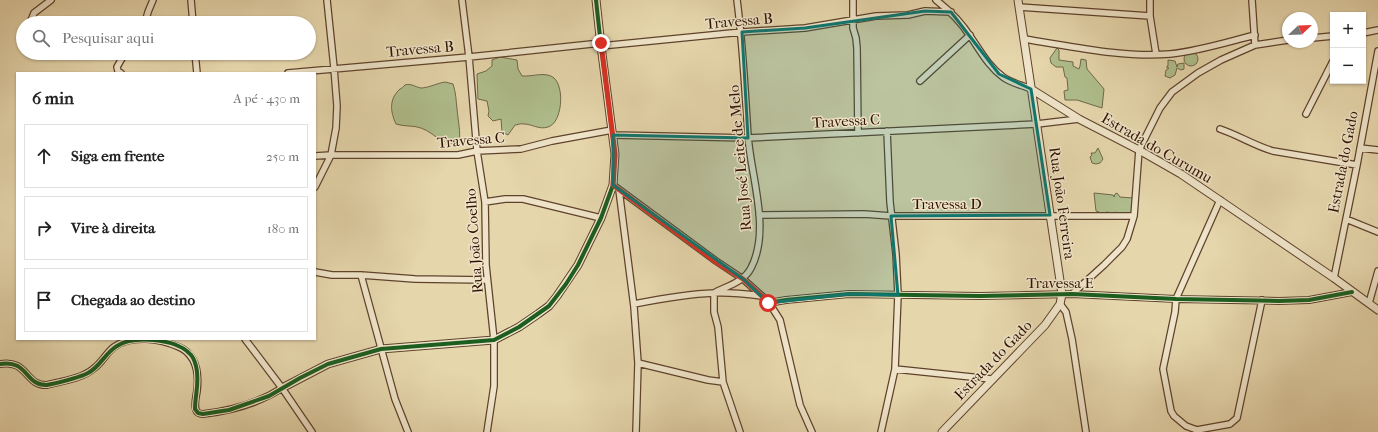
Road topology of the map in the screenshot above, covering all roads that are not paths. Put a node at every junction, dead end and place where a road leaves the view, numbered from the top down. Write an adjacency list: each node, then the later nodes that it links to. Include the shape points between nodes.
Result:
1 (51, 0): 14 (street)
2 (154, 0): 15 (street)
3 (191, 0): 16 (street)
4 (327, 0): 36 (street)
5 (462, 0): 32 (street, Rua João Coelho)
6 (596, 0): 28 (street)
7 (737, 0): 20 (street, Rua José Leite de Melo)
8 (853, 0): 18 (street)
9 (936, 0): 13 (street, Estrada do Curumu)
10 (1150, 0): 17 (street)
11 (1252, 0): 23 (street)
12 (1019, 3): 17 (street); 26 (street, Rua João Ferreira)
13 (951, 12): 18 (street, Travessa B, via 925,11); 22 (street, Estrada do Curumu)
14 (33, 16)
15 (147, 16)
16 (192, 16)
17 (1150, 16): 31 (street)
18 (853, 21): 20 (street, Travessa B, via 804,28); 48 (street, via 857,48)
19 (1378, 30): 21 (street)
20 (742, 32): 28 (street, Travessa B); 49 (street, Rua José Leite de Melo)
21 (1366, 32)
22 (970, 35): 40 (street); 41 (street, Estrada do Curumu, via 985,59 999,74)
23 (1254, 35): 29 (street); 31 (street, via 1194,50)
24 (1330, 36): 25 (street)
25 (1318, 37)
26 (1024, 39): 31 (street, via 1098,50); 41 (street, Rua João Ferreira)
27 (1282, 41): 29 (street)
28 (601, 45): 32 (street, Travessa B); 47 (street)
29 (1255, 45): 51 (street, via 1206,67 1172,92 1160,108)
30 (1378, 51): 50 (street, Estrada do Gado)
31 (1156, 54)
32 (469, 58): 36 (street, Travessa B); 53 (street, Rua João Coelho)
33 (121, 60): 37 (street, via 117,67)
34 (196, 60): 38 (street)
35 (1330, 67): 42 (street)
36 (334, 68): 39 (street, Travessa B); 54 (street, via 337,106)
37 (120, 72)
38 (197, 72)
39 (297, 72)
40 (920, 81)
41 (1031, 89): 43 (street, Estrada do Curumu); 44 (street, Rua João Ferreira)
42 (1306, 114)
43 (1079, 119): 44 (street, Travessa C); 51 (street, Estrada do Curumu)
44 (1037, 124): 46 (street, Travessa C); 63 (street, Rua João Ferreira)
45 (1220, 129): 56 (street, via 1273,151)
46 (887, 131): 48 (street, Travessa C); 64 (street)
47 (612, 133): 49 (street, Travessa C); 53 (street, Travessa C, via 552,141 521,149); 58 (street, via 615,154)
48 (858, 133): 49 (street, Travessa C)
49 (748, 138): 62 (street, Rua José Leite de Melo)
50 (1360, 148): 52 (street); 56 (street, Estrada do Gado)
51 (1140, 150): 60 (street, Estrada do Curumu); 65 (street)
52 (1378, 150)
53 (476, 151): 54 (street, Travessa C, via 441,156); 61 (street, Rua João Coelho)
54 (331, 155): 55 (street, Travessa C); 57 (street)
55 (316, 156)
56 (1357, 165): 67 (street, Estrada do Gado)
57 (316, 185)
58 (613, 185): 59 (street); 66 (street)
59 (619, 190): 73 (street); 85 (street)
60 (1220, 200): 72 (street, Estrada do Curumu); 81 (street)
61 (485, 202): 66 (street, via 523,199); 74 (street, Rua João Coelho)
62 (759, 215): 64 (street, Travessa D); 73 (street, Rua José Leite de Melo, via 756,254 750,270)
63 (1050, 215): 64 (street, Travessa D); 65 (street, Travessa D); 77 (street, Rua João Ferreira)
64 (891, 216): 79 (street)
65 (1134, 216): 78 (street, via 1122,247)
66 (601, 218): 89 (street, via 578,265 549,306 519,327)
67 (1346, 219): 68 (street); 72 (street, Estrada do Gado)
68 (1378, 232)
69 (1378, 271): 84 (street)
70 (316, 272): 71 (street)
71 (361, 275): 74 (street); 90 (street)
72 (1334, 278): 75 (street, Estrada do Curumu)
73 (743, 279): 76 (street); 80 (street)
74 (487, 280): 89 (street, Rua João Coelho)
75 (1352, 292): 82 (street, Travessa E, via 1309,300); 84 (street, Estrada do Curumu)
76 (714, 293): 80 (street); 85 (street); 95 (street, via 714,312)
77 (1062, 294): 78 (street, Travessa E); 79 (street, Travessa E); 86 (street, Rua João Ferreira)
78 (1072, 294): 81 (street, Travessa E)
79 (898, 295): 83 (street, Travessa E, via 849,294); 93 (street)
80 (762, 296): 83 (street)
81 (1176, 299): 82 (street, Travessa E); 82 (street, via 1163,369 1171,411 1186,426 1197,430 1233,423 1237,418)
82 (1262, 300)
83 (768, 303): 102 (street, via 780,320 800,405)
84 (1369, 303): 87 (street, Estrada do Curumu)
85 (634, 304): 91 (street)
86 (1060, 304): 94 (street, Estrada do Gado, via 1045,325); 105 (street, via 1066,312 1072,339)
87 (1378, 310)
88 (246, 340): 96 (street)
89 (494, 340): 90 (street); 99 (street, Rua João Coelho, via 494,386)
90 (381, 349): 96 (street, via 328,364); 98 (street, via 395,399)
91 (638, 363): 95 (street); 100 (street)
92 (0, 364): 96 (street, via 16,365 35,382 47,385 88,373 120,344 134,340 149,340 180,347 192,357 198,373 195,407 199,413 229,410 270,396)
93 (895, 369): 94 (street); 103 (street)
94 (991, 380): 104 (street, Estrada do Gado)
95 (724, 382): 101 (street)
96 (282, 388): 97 (street)
97 (312, 432)
98 (408, 432)
99 (487, 432)
100 (636, 432)
101 (740, 432)
102 (812, 432)
103 (881, 432)
104 (942, 432)
105 (1086, 432)

